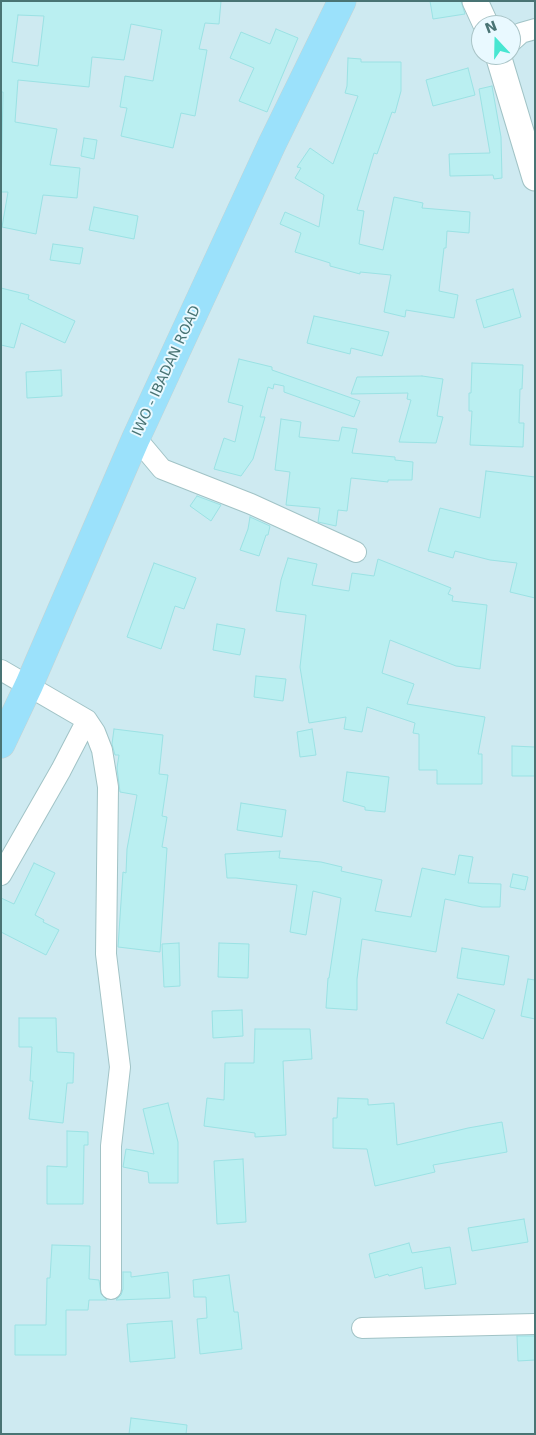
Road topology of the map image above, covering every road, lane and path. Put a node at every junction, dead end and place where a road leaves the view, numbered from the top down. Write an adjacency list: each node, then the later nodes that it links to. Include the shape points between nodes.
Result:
1 (342, 1): 8 (main road, IWO - IBADAN ROAD)
2 (475, 1): 3 (street)
3 (481, 15)
4 (535, 29): 5 (street)
5 (521, 34)
6 (501, 65): 7 (street)
7 (535, 178)
8 (136, 438): 9 (street, via 162,469 251,504); 11 (main road, IWO - IBADAN ROAD)
9 (356, 552)
10 (1, 670): 11 (street)
11 (29, 685): 12 (street); 13 (main road, IWO - IBADAN ROAD)
12 (87, 720): 14 (street); 15 (street, via 102,750 108,787 106,954 120,1067 110,1146)
13 (1, 744)
14 (1, 875)
15 (111, 1289)
16 (535, 1324): 17 (street)
17 (362, 1328)

